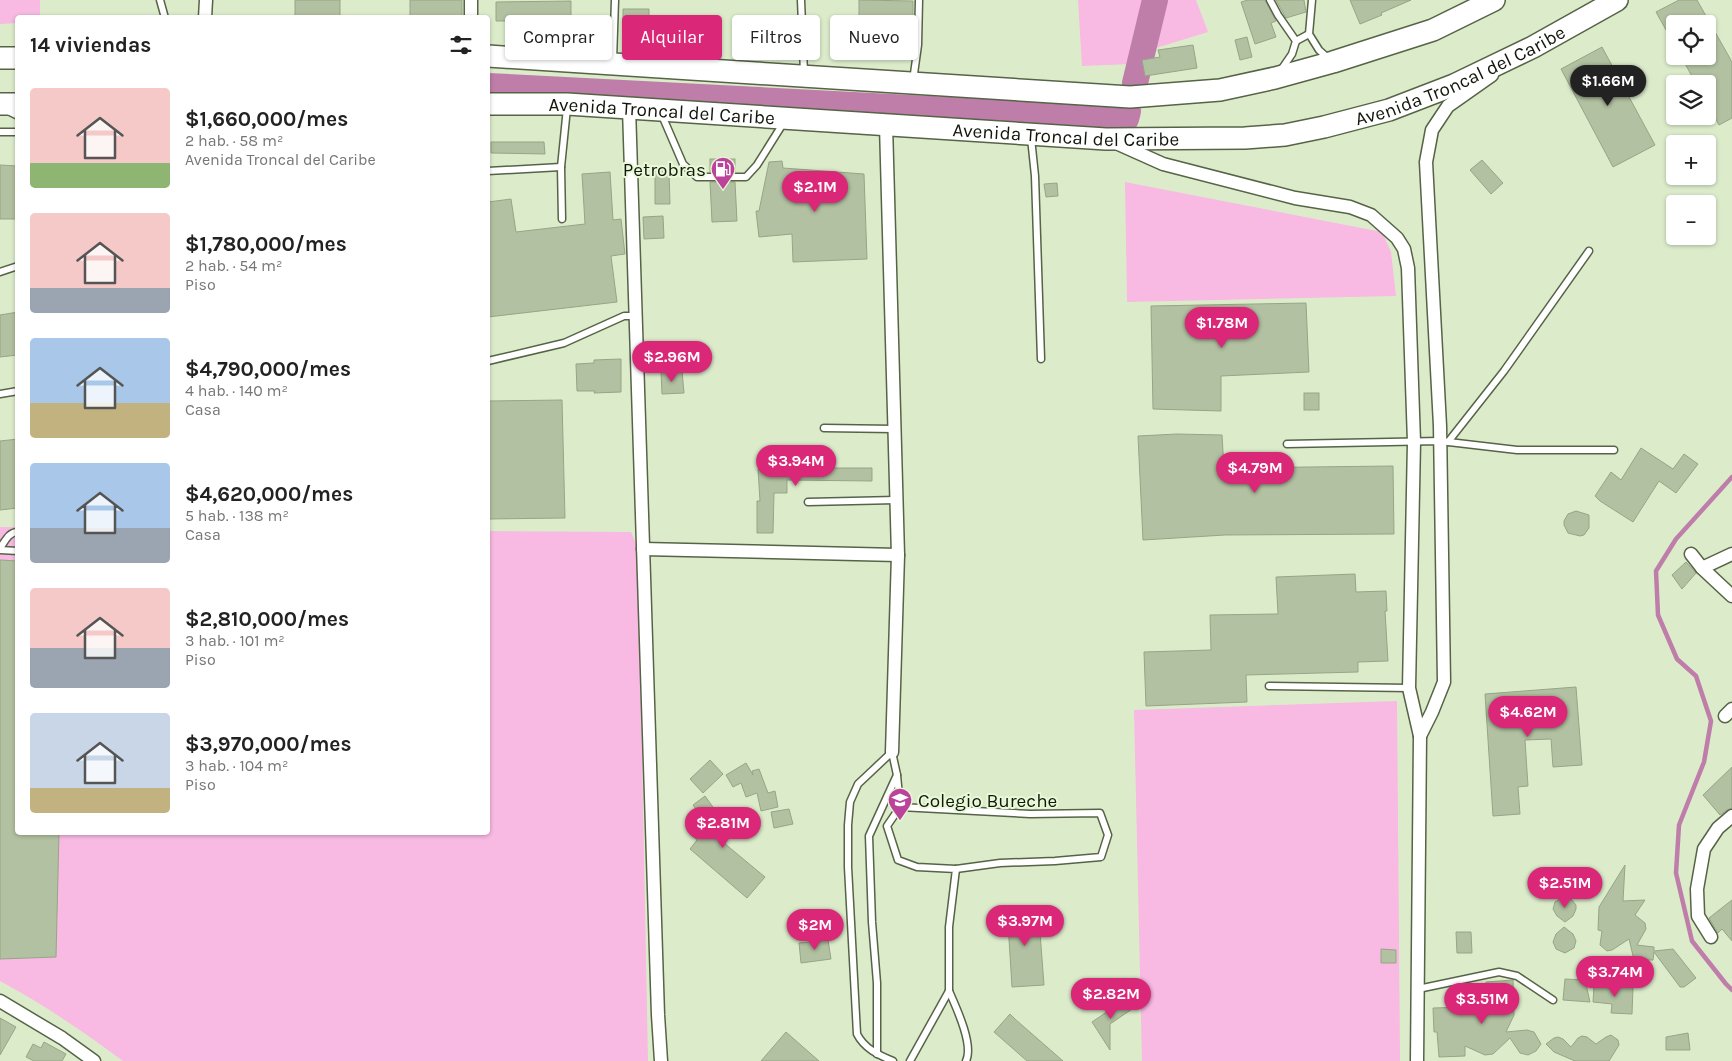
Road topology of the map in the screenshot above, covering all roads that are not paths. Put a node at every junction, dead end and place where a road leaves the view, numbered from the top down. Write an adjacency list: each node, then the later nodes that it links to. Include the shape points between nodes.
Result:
1 (160, 0): 11 (lane)
2 (206, 0): 12 (street)
3 (471, 0): 13 (street)
4 (615, 0): 21 (lane)
5 (801, 0): 22 (lane)
6 (919, 0): 24 (lane)
7 (1270, 0): 15 (lane)
8 (1312, 0): 14 (lane)
9 (1494, 0): 20 (highway, Avenida Troncal del Caribe, via 1433,30)
10 (1616, 0): 16 (highway, Avenida Troncal del Caribe)
11 (163, 15)
12 (205, 15)
13 (471, 15)
14 (1309, 34): 15 (lane); 20 (lane)
15 (1296, 41): 23 (lane, via 1292,54)
16 (1533, 47): 37 (highway, Avenida Troncal del Caribe, via 1408,103 1324,128 1245,138); 43 (street, via 1448,106 1432,130 1426,162)
17 (490, 56): 21 (highway, Avenida Troncal del Caribe)
18 (0, 58): 19 (highway)
19 (15, 58)
20 (1333, 62): 23 (highway, Avenida Troncal del Caribe)
21 (613, 64): 22 (highway, Avenida Troncal del Caribe)
22 (804, 76): 24 (highway, Avenida Troncal del Caribe)
23 (1275, 78): 24 (highway, Avenida Troncal del Caribe, via 1220,90 1130,97)
24 (913, 83)
25 (15, 104): 28 (highway)
26 (490, 104): 27 (highway, Avenida Troncal del Caribe)
27 (568, 104): 29 (highway, Avenida Troncal del Caribe); 38 (lane)
28 (0, 105): 31 (lane)
29 (629, 108): 30 (highway, Avenida Troncal del Caribe); 46 (street)
30 (660, 110): 32 (highway, Avenida Troncal del Caribe); 32 (lane, via 683,164 697,177 746,177)
31 (15, 114)
32 (786, 118): 33 (highway, Avenida Troncal del Caribe)
33 (886, 125): 36 (highway, Avenida Troncal del Caribe); 52 (street)
34 (0, 132): 35 (lane)
35 (15, 132)
36 (1031, 134): 37 (highway, Avenida Troncal del Caribe); 47 (lane)
37 (1106, 139): 44 (street, via 1163,164 1295,198 1350,207 1371,215 1397,238 1404,249)
38 (561, 167): 39 (lane); 40 (lane)
39 (490, 170)
40 (562, 219)
41 (1589, 251): 54 (lane, via 1504,371)
42 (15, 267): 45 (lane)
43 (1432, 267): 44 (street); 54 (street)
44 (1408, 268): 53 (street)
45 (0, 272)
46 (636, 316): 48 (lane, via 624,316 564,343); 61 (street)
47 (1041, 360)
48 (490, 361)
49 (15, 392): 50 (lane)
50 (0, 394)
51 (824, 428): 52 (lane)
52 (894, 430): 57 (street)
53 (1414, 442): 54 (lane); 55 (lane); 69 (street)
54 (1444, 442): 56 (lane, via 1517,450); 70 (street, via 1444,682)
55 (1287, 444)
56 (1614, 450)
57 (896, 500): 58 (lane); 65 (street)
58 (808, 502)
59 (15, 532): 60 (lane, via 8,535)
60 (0, 549): 62 (lane)
61 (643, 549): 65 (street); 83 (street)
62 (15, 551)
63 (1691, 554): 66 (street)
64 (1732, 554): 66 (street)
65 (898, 555): 71 (street)
66 (1702, 568): 67 (street)
67 (1732, 596)
68 (1269, 686): 69 (lane)
69 (1409, 688): 70 (street)
70 (1420, 736): 77 (street)
71 (892, 752): 72 (lane); 81 (lane, via 858,784 850,802 848,825 857,1034 861,1042)
72 (897, 775): 73 (lane); 81 (lane, via 869,836 877,983)
73 (900, 807): 75 (lane, via 887,826 898,860 917,867); 75 (lane, via 1030,814 1100,813 1108,835 1101,857 1000,862)
74 (1732, 816): 76 (street, via 1718,828 1704,849 1697,889 1698,916)
75 (956, 868): 78 (lane, via 949,927)
76 (1711, 937)
77 (1416, 989): 79 (lane, via 1500,972 1517,976); 87 (street)
78 (949, 991): 85 (lane); 86 (lane, via 964,1028)
79 (1553, 1000)
80 (0, 1001): 82 (street)
81 (877, 1054): 84 (lane)
82 (94, 1061)
83 (661, 1061)
84 (893, 1061)
85 (910, 1061)
86 (966, 1061)
87 (1417, 1061)

